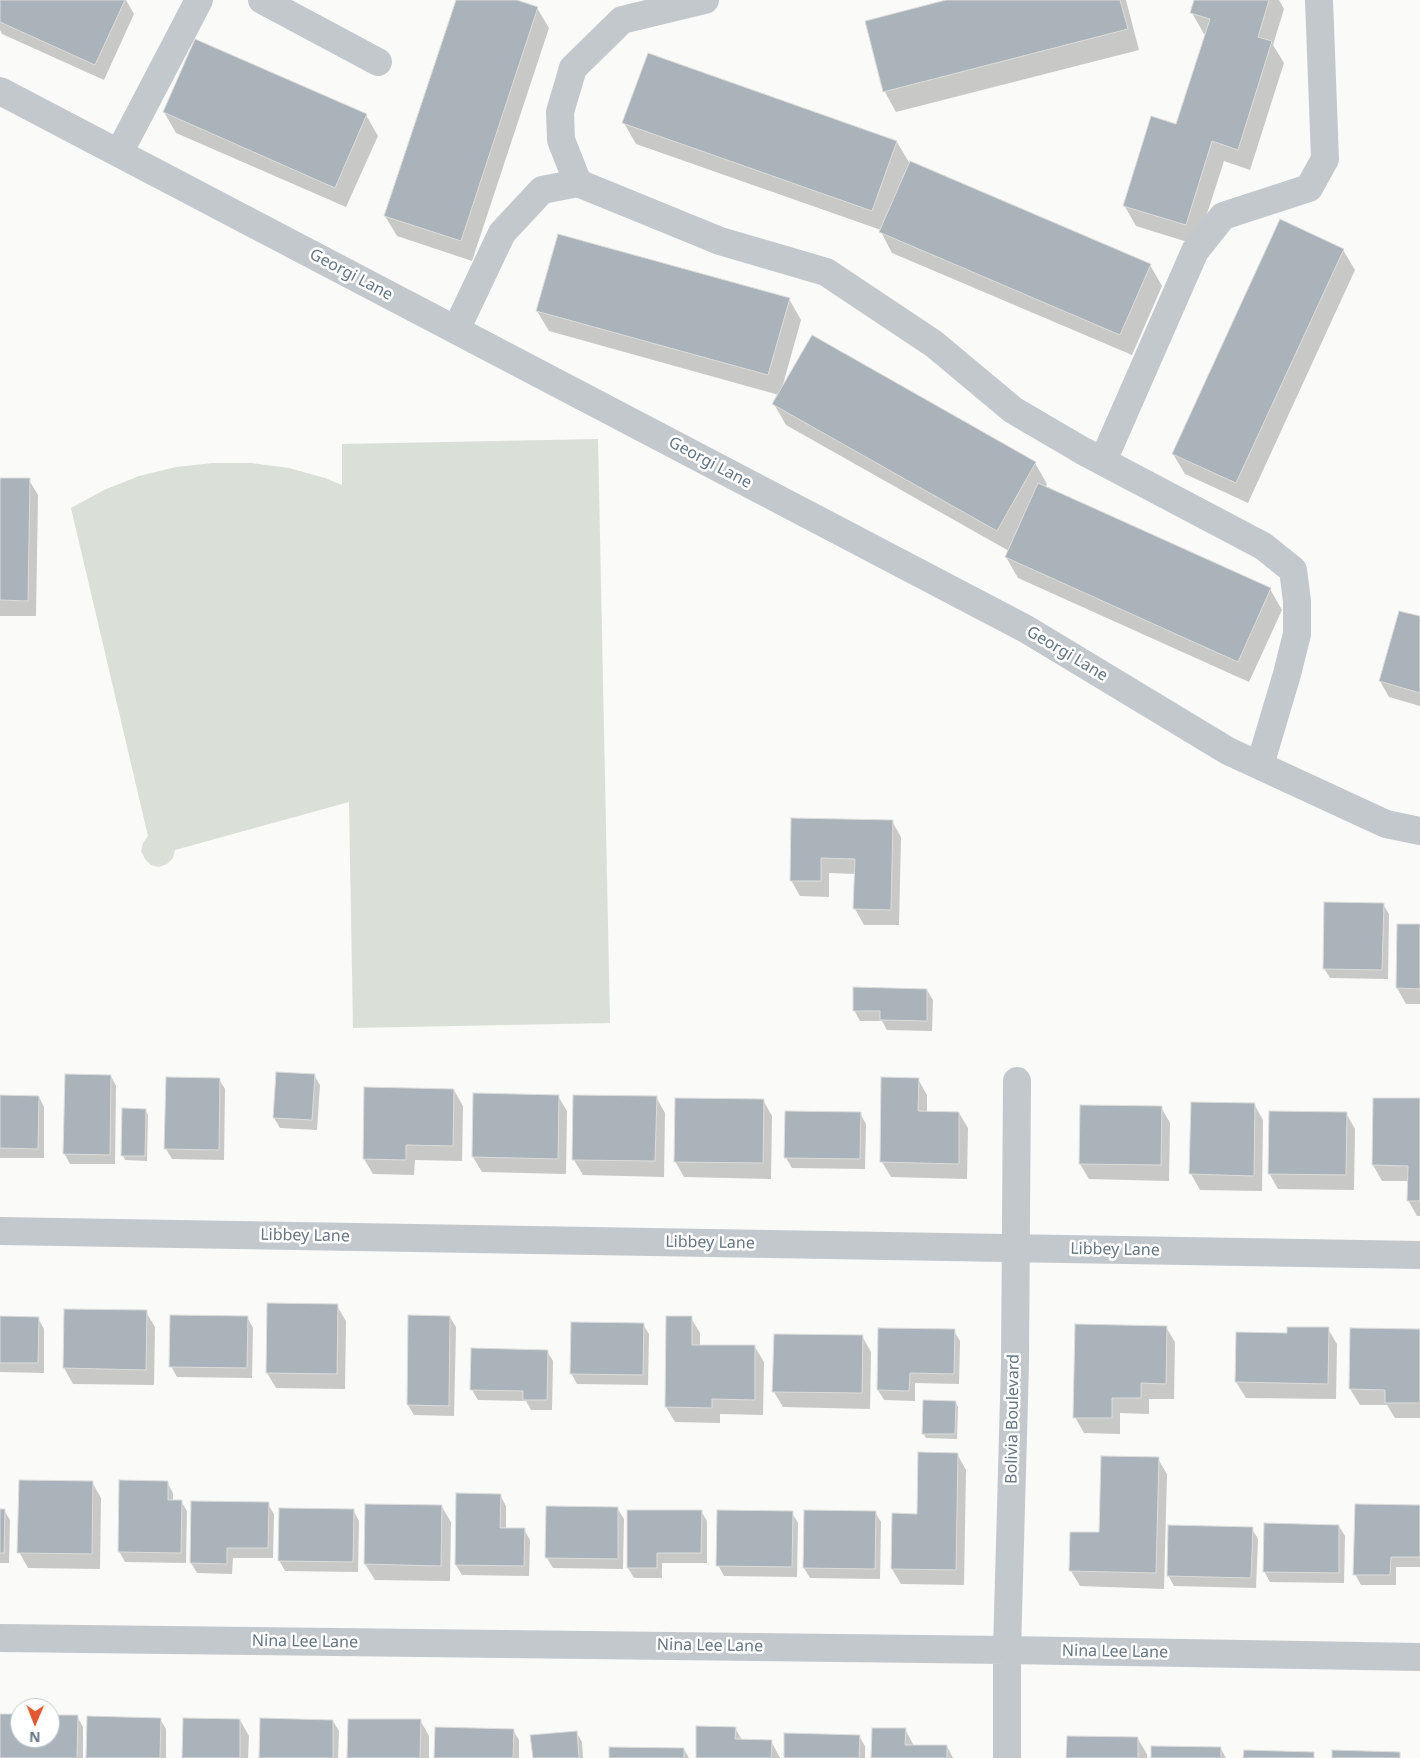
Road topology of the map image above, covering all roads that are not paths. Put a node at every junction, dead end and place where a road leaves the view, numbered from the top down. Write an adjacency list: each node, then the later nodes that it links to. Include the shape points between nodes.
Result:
1 (199, 0): 8 (street)
2 (262, 0): 5 (street)
3 (705, 0): 7 (street, via 622,20 596,45 573,68 560,112)
4 (1319, 0): 12 (street, via 1324,159 1309,188 1223,216 1195,251)
5 (378, 62)
6 (0, 91): 8 (street, Georgi Lane)
7 (562, 140): 9 (street); 10 (street)
8 (118, 153): 11 (street, Georgi Lane)
9 (578, 183): 10 (street); 12 (street, via 720,241 826,272 934,344 1013,410)
10 (542, 190): 11 (street, via 502,233)
11 (456, 330): 13 (street, Georgi Lane, via 1026,630 1228,751)
12 (1102, 461): 13 (street, via 1263,546 1293,570 1297,634)
13 (1260, 766): 14 (street, Georgi Lane, via 1386,824)
14 (1420, 831)
15 (1017, 1081): 17 (street, Bolivia Boulevard)
16 (0, 1231): 17 (street, Libbey Lane)
17 (1016, 1248): 18 (street, Libbey Lane); 20 (street, Bolivia Boulevard)
18 (1420, 1256)
19 (0, 1638): 20 (street, Nina Lee Lane)
20 (1007, 1650): 21 (street, Nina Lee Lane); 22 (street, Bolivia Boulevard)
21 (1420, 1657)
22 (1006, 1758)

